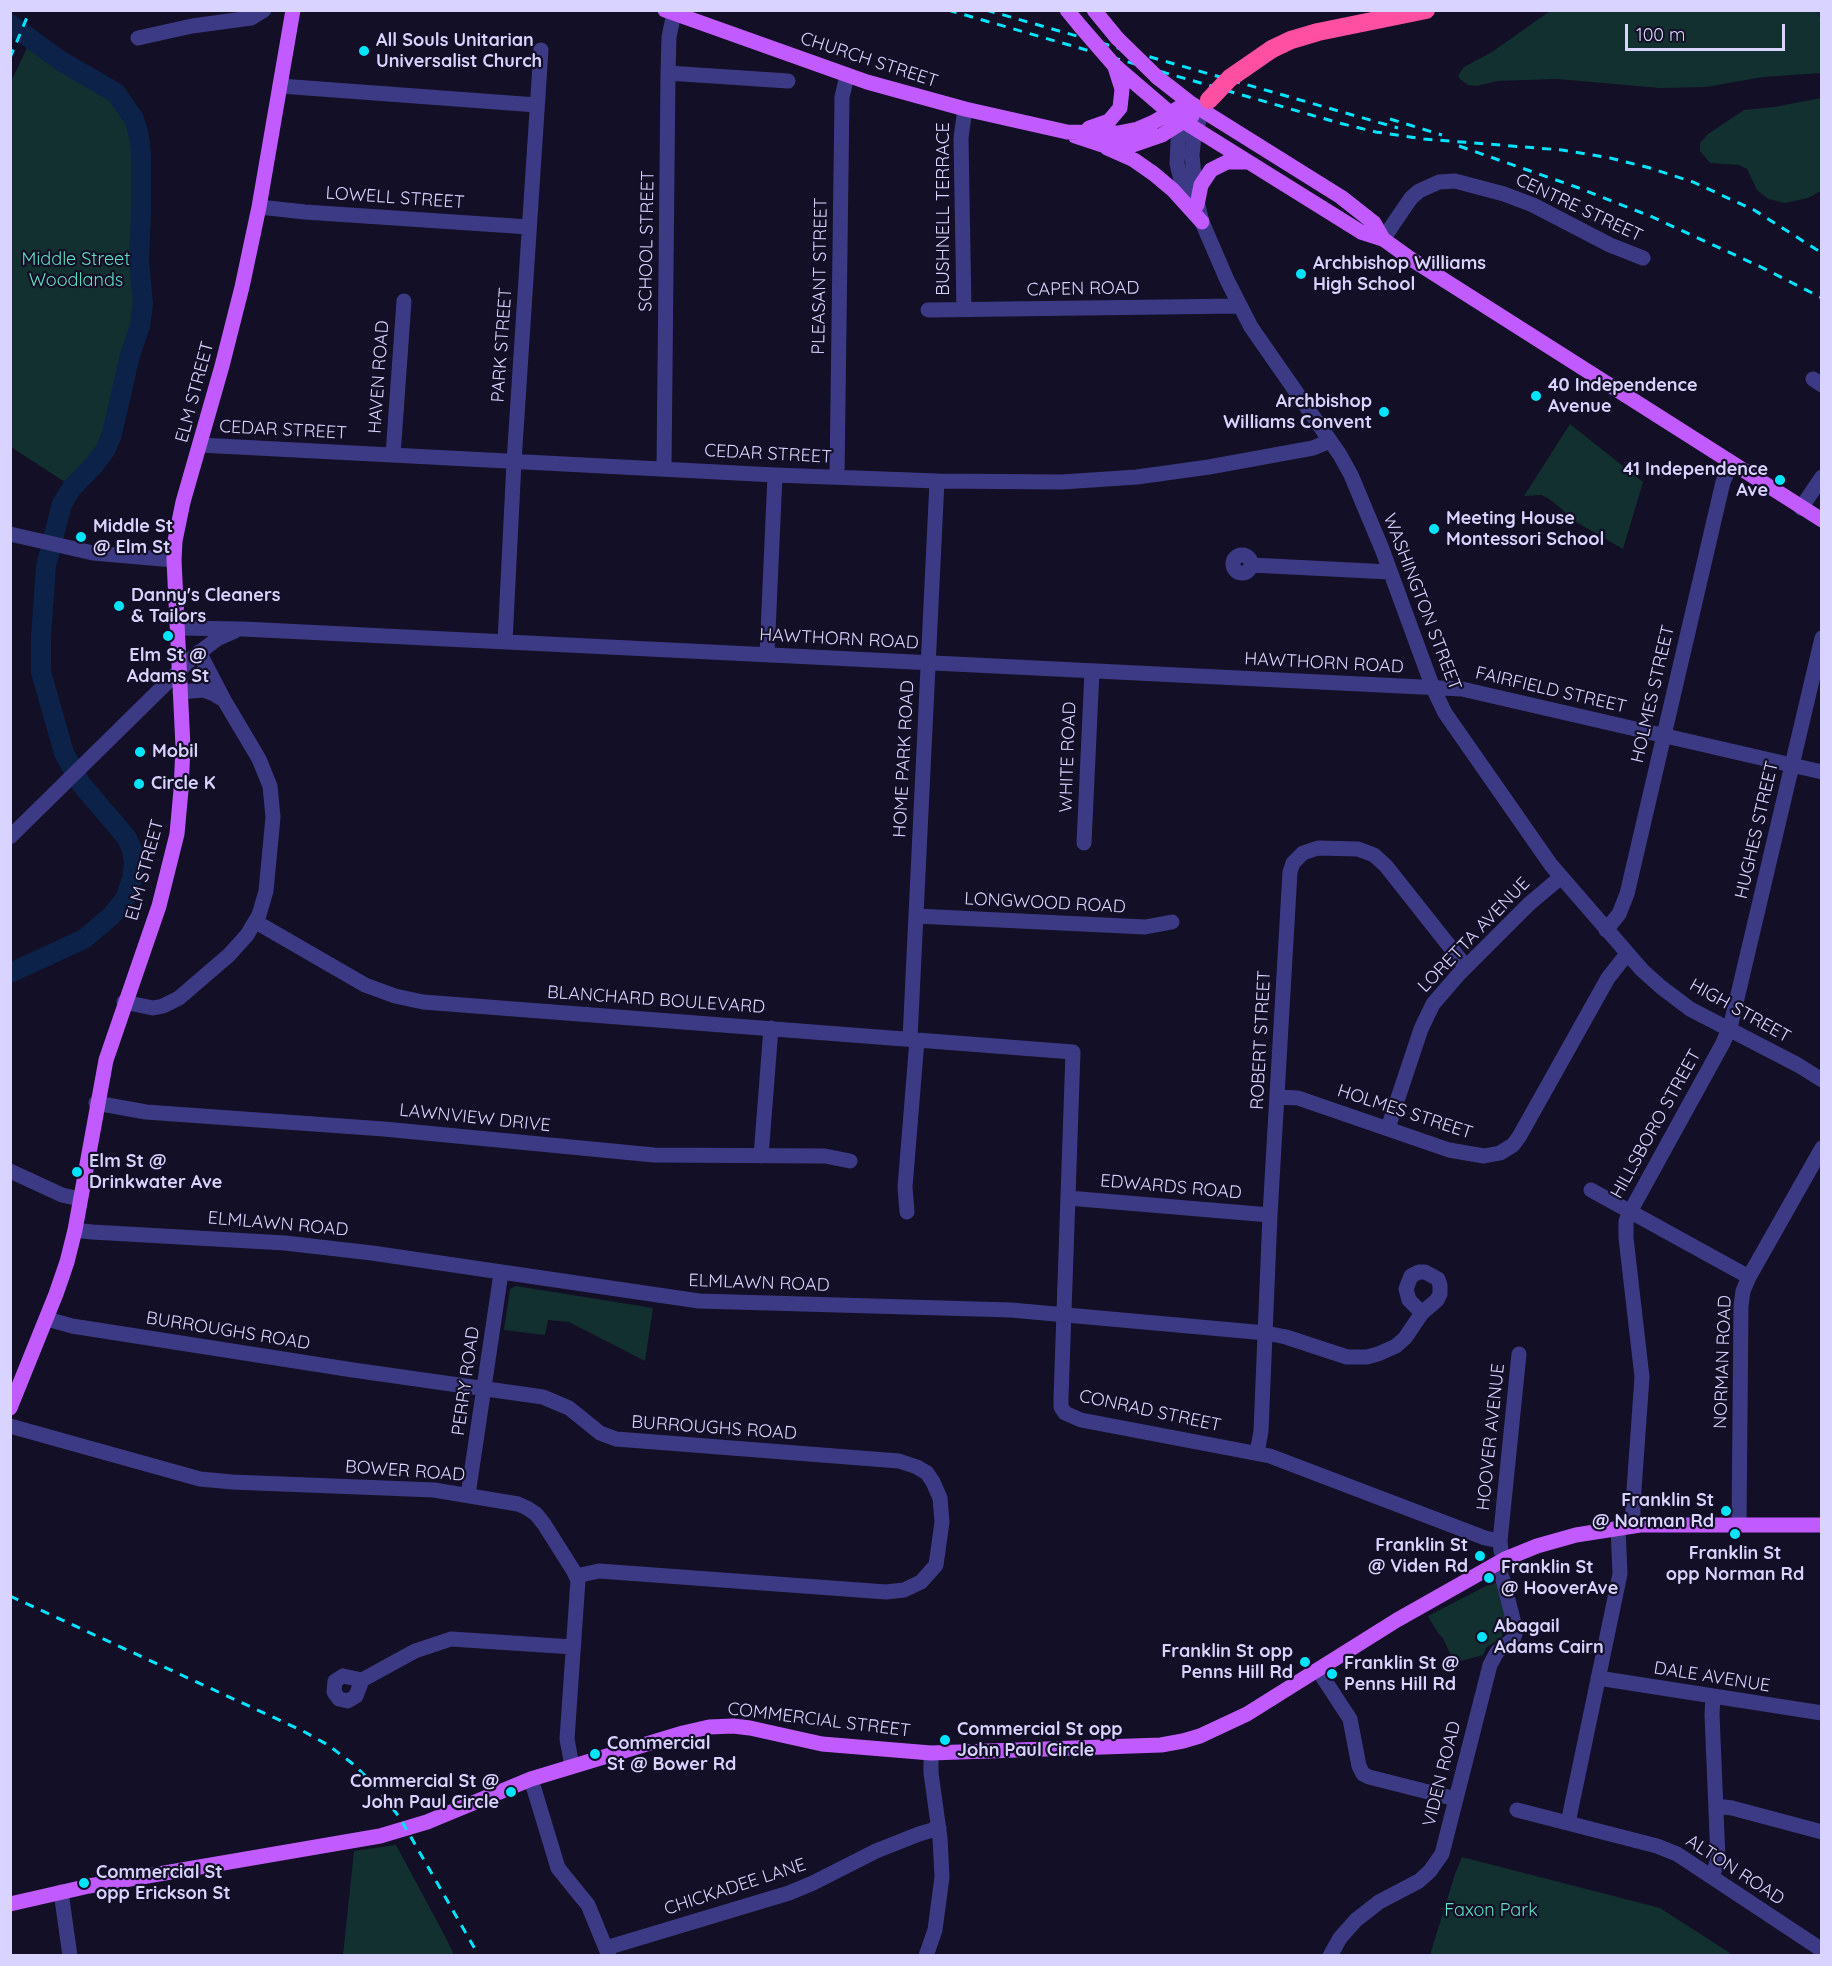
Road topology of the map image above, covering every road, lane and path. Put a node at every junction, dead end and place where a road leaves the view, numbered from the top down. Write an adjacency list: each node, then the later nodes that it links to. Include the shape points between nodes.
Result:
1 (264, 10): 7 (street, via 252,18)
2 (293, 10): 13 (main road, ELM STREET)
3 (1067, 10): 9 (main road, bridge)
4 (1094, 10): 14 (main road, bridge, via 1157,77)
5 (1426, 10): 14 (highway, bridge, via 1291,40 1230,78)
6 (669, 12): 10 (street, SCHOOL STREET); 11 (main road, CHURCH STREET)
7 (138, 38)
8 (541, 50): 15 (street, PARK STREET)
9 (1114, 65): 17 (main road); 19 (main road, via 1122,89 1118,113 1097,126)
10 (669, 73): 12 (street); 37 (street, SCHOOL STREET)
11 (847, 76): 16 (main road, CHURCH STREET); 39 (street, PLEASANT STREET, via 842,97)
12 (788, 81)
13 (280, 86): 15 (street); 23 (main road, ELM STREET)
14 (1200, 104): 17 (main road, CHURCH STREET); 18 (main road, CHURCH STREET); 26 (main road, via 1341,197 1374,224)
15 (537, 105): 25 (street, PARK STREET)
16 (965, 109): 19 (main road, CHURCH STREET); 31 (street, BUSHNELL TERRACE, via 961,138)
17 (1170, 113): 18 (main road); 19 (main road, CHURCH STREET, via 1132,131)
18 (1190, 125): 20 (main road, CHURCH STREET, via 1140,143); 21 (main road); 22 (street, WASHINGTON STREET); 24 (street, WASHINGTON STREET, via 1177,149 1179,174 1185,194)
19 (1067, 132): 20 (main road, CHURCH STREET)
20 (1093, 143): 24 (main road, via 1154,174)
21 (1256, 165): 22 (main road, via 1234,161 1216,166 1203,179); 26 (main road, via 1362,232)
22 (1197, 205): 24 (street, WASHINGTON STREET)
23 (259, 207): 25 (street, LOWELL STREET); 33 (main road, ELM STREET)
24 (1202, 222): 29 (street, WASHINGTON STREET)
25 (529, 227): 35 (street, PARK STREET)
26 (1383, 239): 27 (street, CENTRE STREET, via 1419,190 1434,183 1455,181 1533,205); 36 (main road)
27 (1643, 258)
28 (404, 302): 34 (street, HAVEN ROAD)
29 (1240, 306): 31 (street, CAPEN ROAD); 32 (street, WASHINGTON STREET)
30 (928, 310): 31 (street, CAPEN ROAD)
31 (964, 310)
32 (1330, 441): 41 (street, CEDAR STREET, via 1313,448 1209,467 1111,479); 47 (street, WASHINGTON STREET, via 1354,481)
33 (200, 445): 34 (street, CEDAR STREET); 45 (main road, ELM STREET, via 181,513)
34 (393, 455): 35 (street, CEDAR STREET)
35 (514, 462): 37 (street, CEDAR STREET); 51 (street, PARK STREET)
36 (1731, 464): 42 (main road); 60 (street, HOLMES STREET, via 1723,482)
37 (664, 469): 38 (street, CEDAR STREET)
38 (775, 474): 39 (street, CEDAR STREET); 53 (street)
39 (837, 477): 41 (street, CEDAR STREET)
40 (1821, 477): 42 (street)
41 (937, 481): 54 (street, HOME PARK ROAD)
42 (1801, 508): 43 (main road)
43 (1821, 520)
44 (10, 534): 45 (street, via 93,553)
45 (174, 560): 48 (main road, ELM STREET)
46 (1251, 565): 47 (street)
47 (1390, 572): 57 (street, WASHINGTON STREET)
48 (178, 628): 49 (street, HAWTHORN ROAD); 55 (main road, ELM STREET)
49 (243, 629): 51 (street, HAWTHORN ROAD); 52 (street, HAWTHORN ROAD, via 224,635)
50 (1821, 638): 61 (street, HUGHES STREET)
51 (505, 642): 53 (street, HAWTHORN ROAD)
52 (199, 652): 55 (street, HAWTHORN ROAD); 59 (street)
53 (767, 654): 54 (street, HAWTHORN ROAD)
54 (928, 663): 56 (street, HAWTHORN ROAD); 66 (street, HOME PARK ROAD)
55 (179, 671): 58 (main road, ELM STREET); 63 (street, HAWTHORN ROAD)
56 (1092, 671): 57 (street, HAWTHORN ROAD); 64 (street, WHITE ROAD)
57 (1433, 688): 60 (street, FAIRFIELD STREET, via 1475,691); 65 (street, WASHINGTON STREET, via 1445,713)
58 (180, 692): 59 (street, via 209,692); 73 (main road, ELM STREET, via 182,768 177,834 159,906)
59 (224, 700): 67 (street, via 262,766 272,800 270,872)
60 (1664, 735): 61 (street, FAIRFIELD STREET); 69 (street, HOLMES STREET, via 1625,901)
61 (1792, 765): 62 (street, FAIRFIELD STREET); 75 (street, HUGHES STREET)
62 (1821, 772)
63 (10, 837)
64 (1084, 843)
65 (1561, 877): 69 (street, WASHINGTON STREET); 71 (street, LORETTA AVENUE, via 1534,898)
66 (916, 916): 68 (street, LONGWOOD ROAD, via 1145,927); 76 (street, HOME PARK ROAD)
67 (255, 922): 73 (street, via 235,949 174,1002 153,1008); 74 (street, BLANCHARD BOULEVARD, via 365,985 413,1000)
68 (1172, 922)
69 (1606, 930): 70 (street, WASHINGTON STREET)
70 (1627, 954): 72 (street, WASHINGTON STREET); 81 (street, HOLMES STREET, via 1608,978 1519,1137 1509,1148 1490,1155 1468,1154)
71 (1466, 967): 79 (street, ROBERT STREET, via 1378,858 1358,849 1318,848 1303,853 1295,859 1290,872); 81 (street, LORETTA AVENUE, via 1426,1016)
72 (1671, 995): 75 (street, HIGH STREET)
73 (124, 1002): 80 (main road, ELM STREET)
74 (771, 1028): 76 (street, BLANCHARD BOULEVARD); 83 (street)
75 (1729, 1030): 78 (street, HIGH STREET); 90 (street, HILLSBORO STREET)
76 (913, 1039): 77 (street, BLANCHARD BOULEVARD); 89 (street, HOME PARK ROAD)
77 (1073, 1052): 87 (street, CONRAD STREET)
78 (1821, 1080)
79 (1278, 1097): 81 (street, HOLMES STREET, via 1298,1098); 91 (street, ROBERT STREET)
80 (96, 1103): 83 (street, LAWNVIEW DRIVE, via 146,1112 400,1130 644,1154); 88 (main road, ELM STREET)
81 (1388, 1128)
82 (1821, 1148): 94 (street, NORMAN ROAD)
83 (761, 1156): 84 (street, LAWNVIEW DRIVE, via 831,1156)
84 (850, 1161)
85 (10, 1171): 88 (street)
86 (1591, 1190): 90 (street)
87 (1068, 1198): 91 (street, EDWARDS ROAD); 96 (street, CONRAD STREET)
88 (80, 1199): 92 (main road, ELM STREET)
89 (907, 1212)
90 (1630, 1212): 94 (street); 107 (street, HILLSBORO STREET, via 1626,1238 1642,1377 1633,1504)
91 (1270, 1215): 98 (street, ROBERT STREET)
92 (75, 1230): 93 (street, ELMLAWN ROAD, via 295,1244); 97 (main road, ELM STREET)
93 (501, 1272): 96 (street, ELMLAWN ROAD, via 709,1302); 100 (street, PERRY ROAD)
94 (1749, 1277): 105 (street, NORMAN ROAD, via 1741,1306)
95 (1422, 1313): 98 (street, ELMLAWN ROAD, via 1401,1342 1367,1357 1339,1356)
96 (1065, 1314): 98 (street, ELMLAWN ROAD); 103 (street, CONRAD STREET, via 1061,1403 1068,1415)
97 (47, 1319): 100 (street, BURROUGHS ROAD); 101 (main road, ELM STREET)
98 (1266, 1333): 103 (street, ROBERT STREET)
99 (1519, 1354): 108 (street, HOOVER AVENUE)
100 (484, 1389): 104 (street, PERRY ROAD); 110 (street, BURROUGHS ROAD, via 556,1402 574,1411 600,1433 616,1439 905,1463 927,1473 940,1498 942,1522 936,1565 926,1578 904,1590 886,1592 599,1571)
101 (10, 1408)
102 (10, 1426): 104 (street, BOWER ROAD, via 200,1479 426,1489)
103 (1257, 1452): 108 (street, CONRAD STREET)
104 (468, 1495): 110 (street, BOWER ROAD, via 532,1510)
105 (1739, 1524): 106 (main road, COMMERCIAL STREET); 107 (main road, COMMERCIAL STREET)
106 (1821, 1525)
107 (1626, 1527): 109 (main road, COMMERCIAL STREET, via 1549,1542); 113 (street, HILLSBORO STREET)
108 (1500, 1541): 109 (street, HOOVER AVENUE)
109 (1500, 1562): 112 (main road, COMMERCIAL STREET); 120 (street, VIDEN ROAD, via 1516,1631 1490,1665)
110 (576, 1576): 111 (street)
111 (573, 1647): 114 (street, via 451,1639 415,1651); 118 (street, via 567,1745)
112 (1318, 1670): 117 (main road, COMMERCIAL STREET, via 1219,1728 1176,1743); 120 (street, via 1350,1719 1363,1774)
113 (1598, 1678): 115 (street, DALE AVENUE); 123 (street, HILLSBORO STREET)
114 (362, 1680)
115 (1713, 1697): 116 (street, DALE AVENUE); 121 (street)
116 (1821, 1713)
117 (931, 1753): 118 (main road, COMMERCIAL STREET, via 822,1744 750,1728 718,1726 692,1730); 124 (street)
118 (572, 1766): 119 (main road, COMMERCIAL STREET)
119 (531, 1779): 127 (main road, COMMERCIAL STREET, via 427,1822 380,1836); 130 (street, via 558,1868 588,1905)
120 (1456, 1799): 133 (street, VIDEN ROAD, via 1444,1847 1430,1871 1414,1885 1361,1915 1345,1931)
121 (1716, 1806): 125 (street); 126 (street, via 1719,1859)
122 (1517, 1810): 123 (street, ALTON ROAD)
123 (1568, 1823): 126 (street, ALTON ROAD, via 1671,1851)
124 (939, 1828): 130 (street, CHICKADEE LANE, via 876,1851 789,1893); 132 (street, via 941,1893)
125 (1821, 1832)
126 (1712, 1877): 129 (street, ALTON ROAD)
127 (61, 1892): 128 (main road, COMMERCIAL STREET); 131 (street)
128 (10, 1904)
129 (1821, 1950)
130 (608, 1952)
131 (70, 1956)
132 (926, 1956)
133 (1330, 1956)

